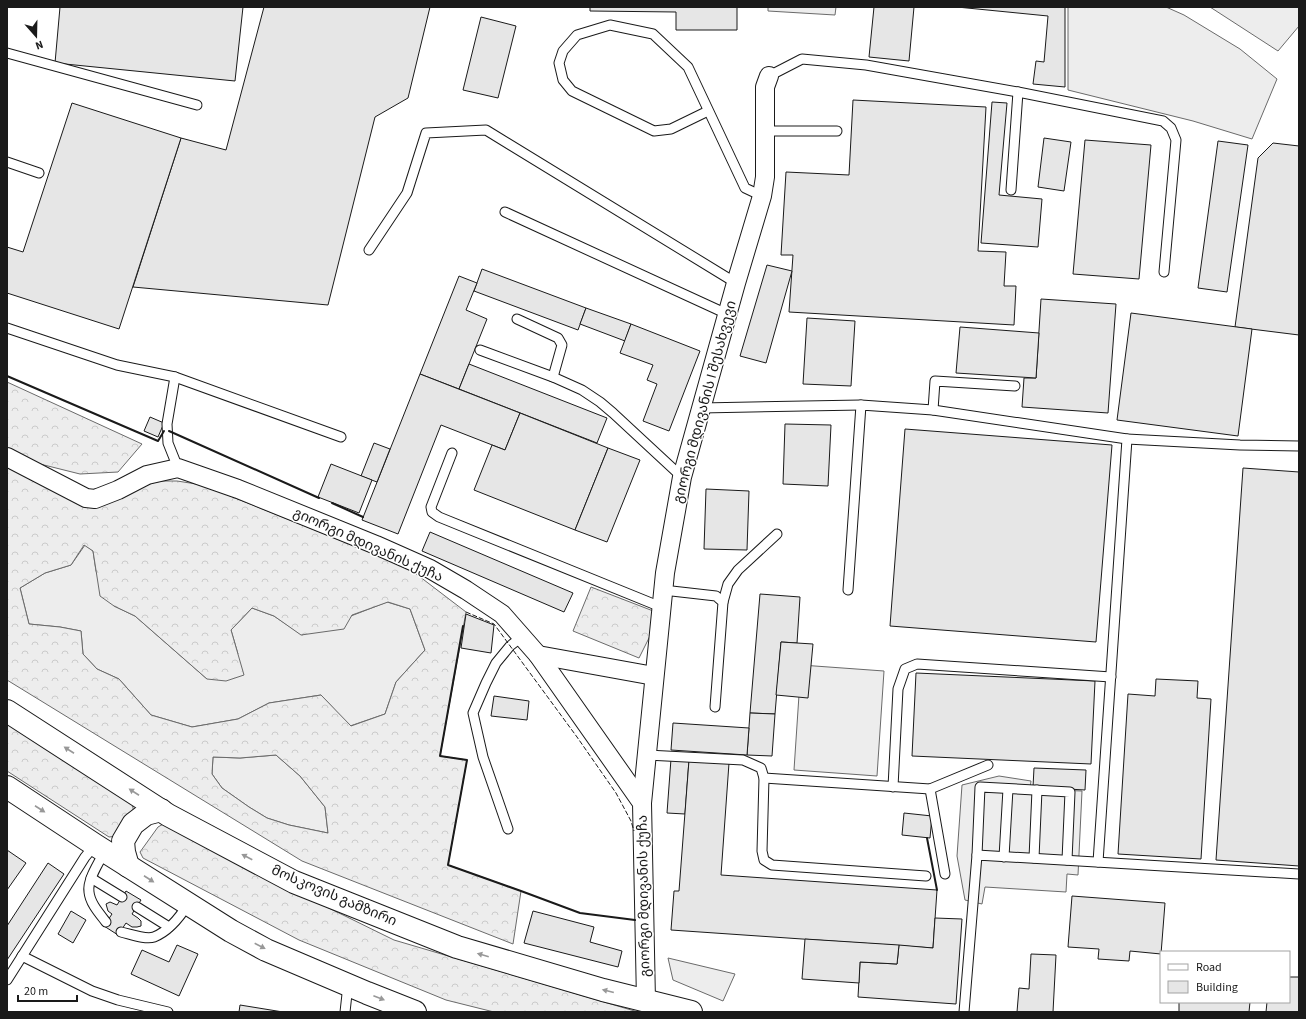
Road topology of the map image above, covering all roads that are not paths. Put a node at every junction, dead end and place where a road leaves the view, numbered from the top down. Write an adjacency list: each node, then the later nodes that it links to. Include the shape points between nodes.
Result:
1 (7, 53): 4 (lane)
2 (769, 76): 3 (lane, via 802,59 866,65); 6 (street, გიორგი მდივანის I შესახვევი, via 766,87)
3 (1018, 92): 10 (lane); 14 (lane, via 1163,121 1171,128 1176,140)
4 (197, 105)
5 (708, 111): 5 (lane, via 671,129 654,131 572,91 563,80 559,63 563,51 577,35 610,25 653,34 688,67); 11 (lane, via 745,188)
6 (765, 131): 7 (lane); 11 (street, გიორგი მდივანის I შესახვევი, via 765,178)
7 (837, 131)
8 (7, 162): 9 (lane)
9 (39, 173)
10 (1011, 190)
11 (762, 196): 15 (street, გიორგი მდივანის I შესახვევი)
12 (505, 212): 16 (lane)
13 (369, 250): 15 (lane, via 407,193 426,133 486,130)
14 (1164, 272)
15 (736, 283): 16 (street, გიორგი მდივანის I შესახვევი)
16 (727, 314): 24 (street, გიორგი მდივანის I შესახვევი)
17 (517, 319): 21 (lane, via 561,341)
18 (7, 328): 20 (lane, via 117,365)
19 (480, 350): 21 (lane)
20 (175, 377): 26 (lane); 31 (lane, via 167,424 168,443)
21 (553, 377): 32 (lane, via 582,390 600,402)
22 (1015, 386): 25 (lane, via 935,380)
23 (861, 405): 24 (lane); 25 (lane); 35 (lane)
24 (701, 408): 32 (street, გიორგი მდივანის I შესახვევი)
25 (933, 410): 27 (lane)
26 (341, 437)
27 (1127, 439): 28 (lane); 41 (lane)
28 (1299, 446)
29 (452, 453): 37 (lane, via 431,507 432,512)
30 (7, 457): 31 (street, via 86,498 95,499 147,474)
31 (178, 468): 38 (street, გიორგი მდივანის ქუჩა, via 245,492 430,569 502,614)
32 (682, 477): 34 (street, გიორგი მდივანის I შესახვევი)
33 (777, 534): 36 (lane, via 738,570 728,584)
34 (663, 590): 36 (lane, via 716,596); 37 (street, გიორგი მდივანის I შესახვევი)
35 (848, 590)
36 (723, 602): 42 (lane)
37 (661, 607): 40 (street, გიორგი მდივანის I შესახვევი)
38 (523, 636): 39 (street, გიორგი მდივანის ქუჩა); 54 (lane, via 510,646 496,663 473,713 483,757)
39 (538, 655): 40 (street); 52 (street, გიორგი მდივანის ქუჩა)
40 (654, 676): 44 (street, გიორგი მდივანის I შესახვევი)
41 (1111, 677): 48 (lane, via 917,664 905,669 898,688); 60 (lane)
42 (715, 707)
43 (7, 711): 53 (main road, მოსკოვის გამზირი, one-way to 43)
44 (647, 755): 46 (lane, via 743,760 761,768); 52 (street, გიორგი მდივანის I შესახვევი)
45 (988, 765): 49 (lane)
46 (764, 778): 48 (lane); 64 (lane, via 762,851 764,860 772,865)
47 (7, 787): 55 (main road, one-way to 55)
48 (893, 787): 49 (lane)
49 (930, 789): 62 (lane)
50 (1008, 789): 51 (lane); 56 (lane, via 980,787); 57 (lane)
51 (1038, 790): 58 (lane); 59 (lane, via 1070,792)
52 (642, 803): 75 (street, გიორგი მდივანის ქუჩა)
53 (161, 810): 61 (main road, via 146,814 133,824 123,841); 75 (main road, მოსკოვის გამზირი, one-way to 53, via 449,944 294,882)
54 (508, 829)
55 (100, 848): 61 (main road); 65 (lane); 72 (lane, via 85,857)
56 (977, 855): 57 (lane); 80 (lane)
57 (1004, 857): 58 (lane)
58 (1034, 858): 59 (lane)
59 (1067, 860): 60 (lane)
60 (1098, 862): 63 (lane)
61 (128, 866): 67 (main road, one-way to 67)
62 (945, 874)
63 (1299, 874)
64 (926, 876)
65 (91, 878): 66 (lane); 69 (lane, via 89,892 94,906)
66 (122, 897)
67 (188, 904): 70 (lane); 74 (main road, one-way to 74, via 231,932 266,950)
68 (137, 907): 70 (lane)
69 (106, 922)
70 (169, 927): 71 (lane, via 153,937)
71 (121, 932)
72 (22, 956): 73 (lane); 76 (lane, via 92,991)
73 (7, 980)
74 (348, 985): 77 (lane); 78 (main road, one-way to 78)
75 (649, 1006): 79 (main road, მოსკოვის გამზირი)
76 (168, 1012)
77 (345, 1012)
78 (415, 1012)
79 (691, 1012)
80 (964, 1012)

